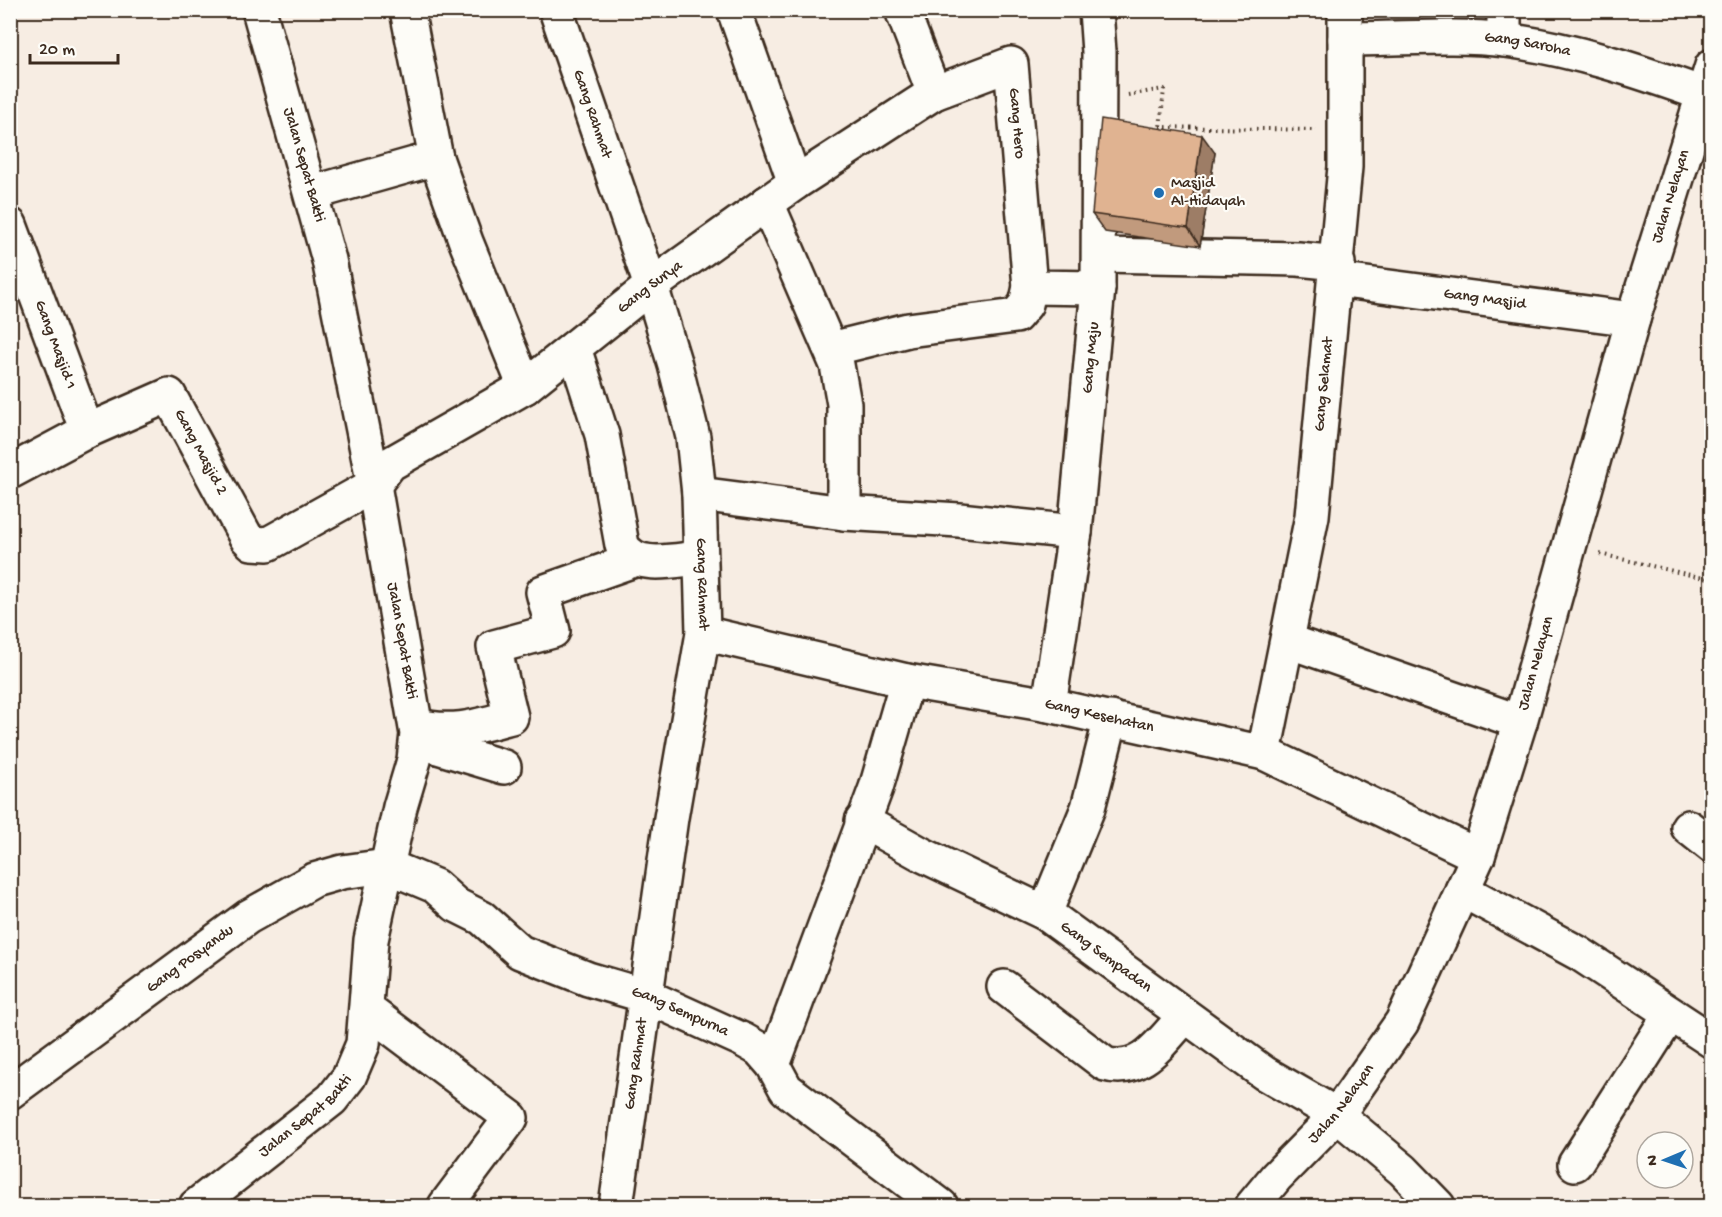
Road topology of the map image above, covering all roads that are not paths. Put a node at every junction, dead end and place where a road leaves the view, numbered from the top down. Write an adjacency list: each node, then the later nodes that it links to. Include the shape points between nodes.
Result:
1 (259, 10): 13 (street, Jalan Sepat Bakti)
2 (407, 10): 11 (street)
3 (556, 10): 18 (street, Gang Rahmat)
4 (734, 10): 12 (street)
5 (902, 10): 10 (street)
6 (1096, 10): 16 (street, Gang Maju, via 1100,52)
7 (1345, 25): 8 (street, Gang Saroha); 17 (street, Gang Selamat, via 1346,132)
8 (1504, 25): 9 (street, Gang Saroha, via 1588,57 1641,72)
9 (1707, 80): 21 (street, Jalan Nelayan)
10 (934, 93): 12 (street, Gang Surya); 19 (street, Gang Hero, via 1011,64)
11 (436, 158): 13 (street); 24 (street)
12 (795, 183): 14 (street, Gang Surya)
13 (312, 193): 27 (street, Jalan Sepat Bakti)
14 (767, 202): 18 (street, Gang Surya); 23 (street)
15 (10, 225): 25 (street, Gang Masjid 1)
16 (1100, 255): 17 (street, Gang Masjid, via 1298,259); 20 (street, Gang Maju)
17 (1337, 272): 21 (street, Gang Masjid); 34 (street, Gang Selamat, via 1312,516)
18 (651, 286): 22 (street, Gang Surya); 28 (street, Gang Rahmat, via 693,437)
19 (1030, 287): 20 (street); 23 (street, via 1026,304 1016,316 908,330)
20 (1098, 288): 30 (street, Gang Maju)
21 (1633, 319): 38 (street, Jalan Nelayan)
22 (574, 348): 24 (street, Gang Surya); 32 (street, via 602,435 622,545)
23 (831, 349): 29 (street, via 844,404)
24 (525, 387): 27 (street, Gang Surya, via 390,464)
25 (87, 431): 26 (street, Gang Masjid 2); 27 (street, Gang Masjid 2, via 169,395 246,537 260,544 275,540)
26 (10, 472)
27 (374, 485): 39 (street, Jalan Sepat Bakti)
28 (699, 494): 29 (street); 31 (street, Gang Rahmat)
29 (844, 513): 30 (street)
30 (1075, 532): 36 (street, Gang Maju)
31 (700, 558): 32 (street); 33 (street, Gang Rahmat)
32 (634, 560): 39 (street, via 543,592 553,631 494,647 511,717 462,731)
33 (703, 633): 35 (street, Gang Kesehatan); 48 (street, Gang Rahmat)
34 (1288, 641): 38 (street); 40 (street, Gang Selamat)
35 (907, 681): 36 (street, Gang Kesehatan); 42 (street, via 876,788)
36 (1049, 705): 37 (street, Gang Kesehatan)
37 (1111, 718): 40 (street, Gang Kesehatan); 46 (street, via 1088,808)
38 (1520, 722): 43 (street, Jalan Nelayan)
39 (416, 733): 41 (street); 44 (street, Jalan Sepat Bakti, via 414,760)
40 (1264, 753): 43 (street, Gang Kesehatan)
41 (504, 766)
42 (862, 820): 46 (street, Gang Sempadan, via 923,855); 53 (street)
43 (1478, 856): 45 (street, Jalan Nelayan)
44 (387, 866): 48 (street, Gang Sempurna, via 435,886 456,905 482,918 520,952 588,979); 49 (street, Jalan Sepat Bakti, via 371,940); 54 (street, Gang Posyandu, via 314,880 248,917)
45 (1462, 890): 50 (street, via 1580,954); 55 (street, Jalan Nelayan, via 1402,1022)
46 (1045, 913): 51 (street, Gang Sempadan)
47 (1004, 987): 51 (street, via 1105,1064 1120,1069 1140,1062)
48 (646, 996): 53 (street, Gang Sempurna, via 742,1040); 59 (street, Gang Rahmat)
49 (366, 1009): 57 (street, Jalan Sepat Bakti, via 363,1044 349,1077 332,1099); 58 (street, via 511,1118)
50 (1670, 1015): 52 (street); 56 (street)
51 (1185, 1016): 55 (street, Gang Sempadan, via 1264,1072)
52 (1712, 1041)
53 (773, 1065): 60 (street, Gang Sempurna, via 786,1089)
54 (10, 1092)
55 (1337, 1115): 61 (street, Jalan Nelayan); 62 (street, Gang Sempadan, via 1403,1170)
56 (1575, 1164)
57 (196, 1206)
58 (445, 1206)
59 (616, 1206)
60 (941, 1206)
61 (1252, 1206)
62 (1438, 1206)

